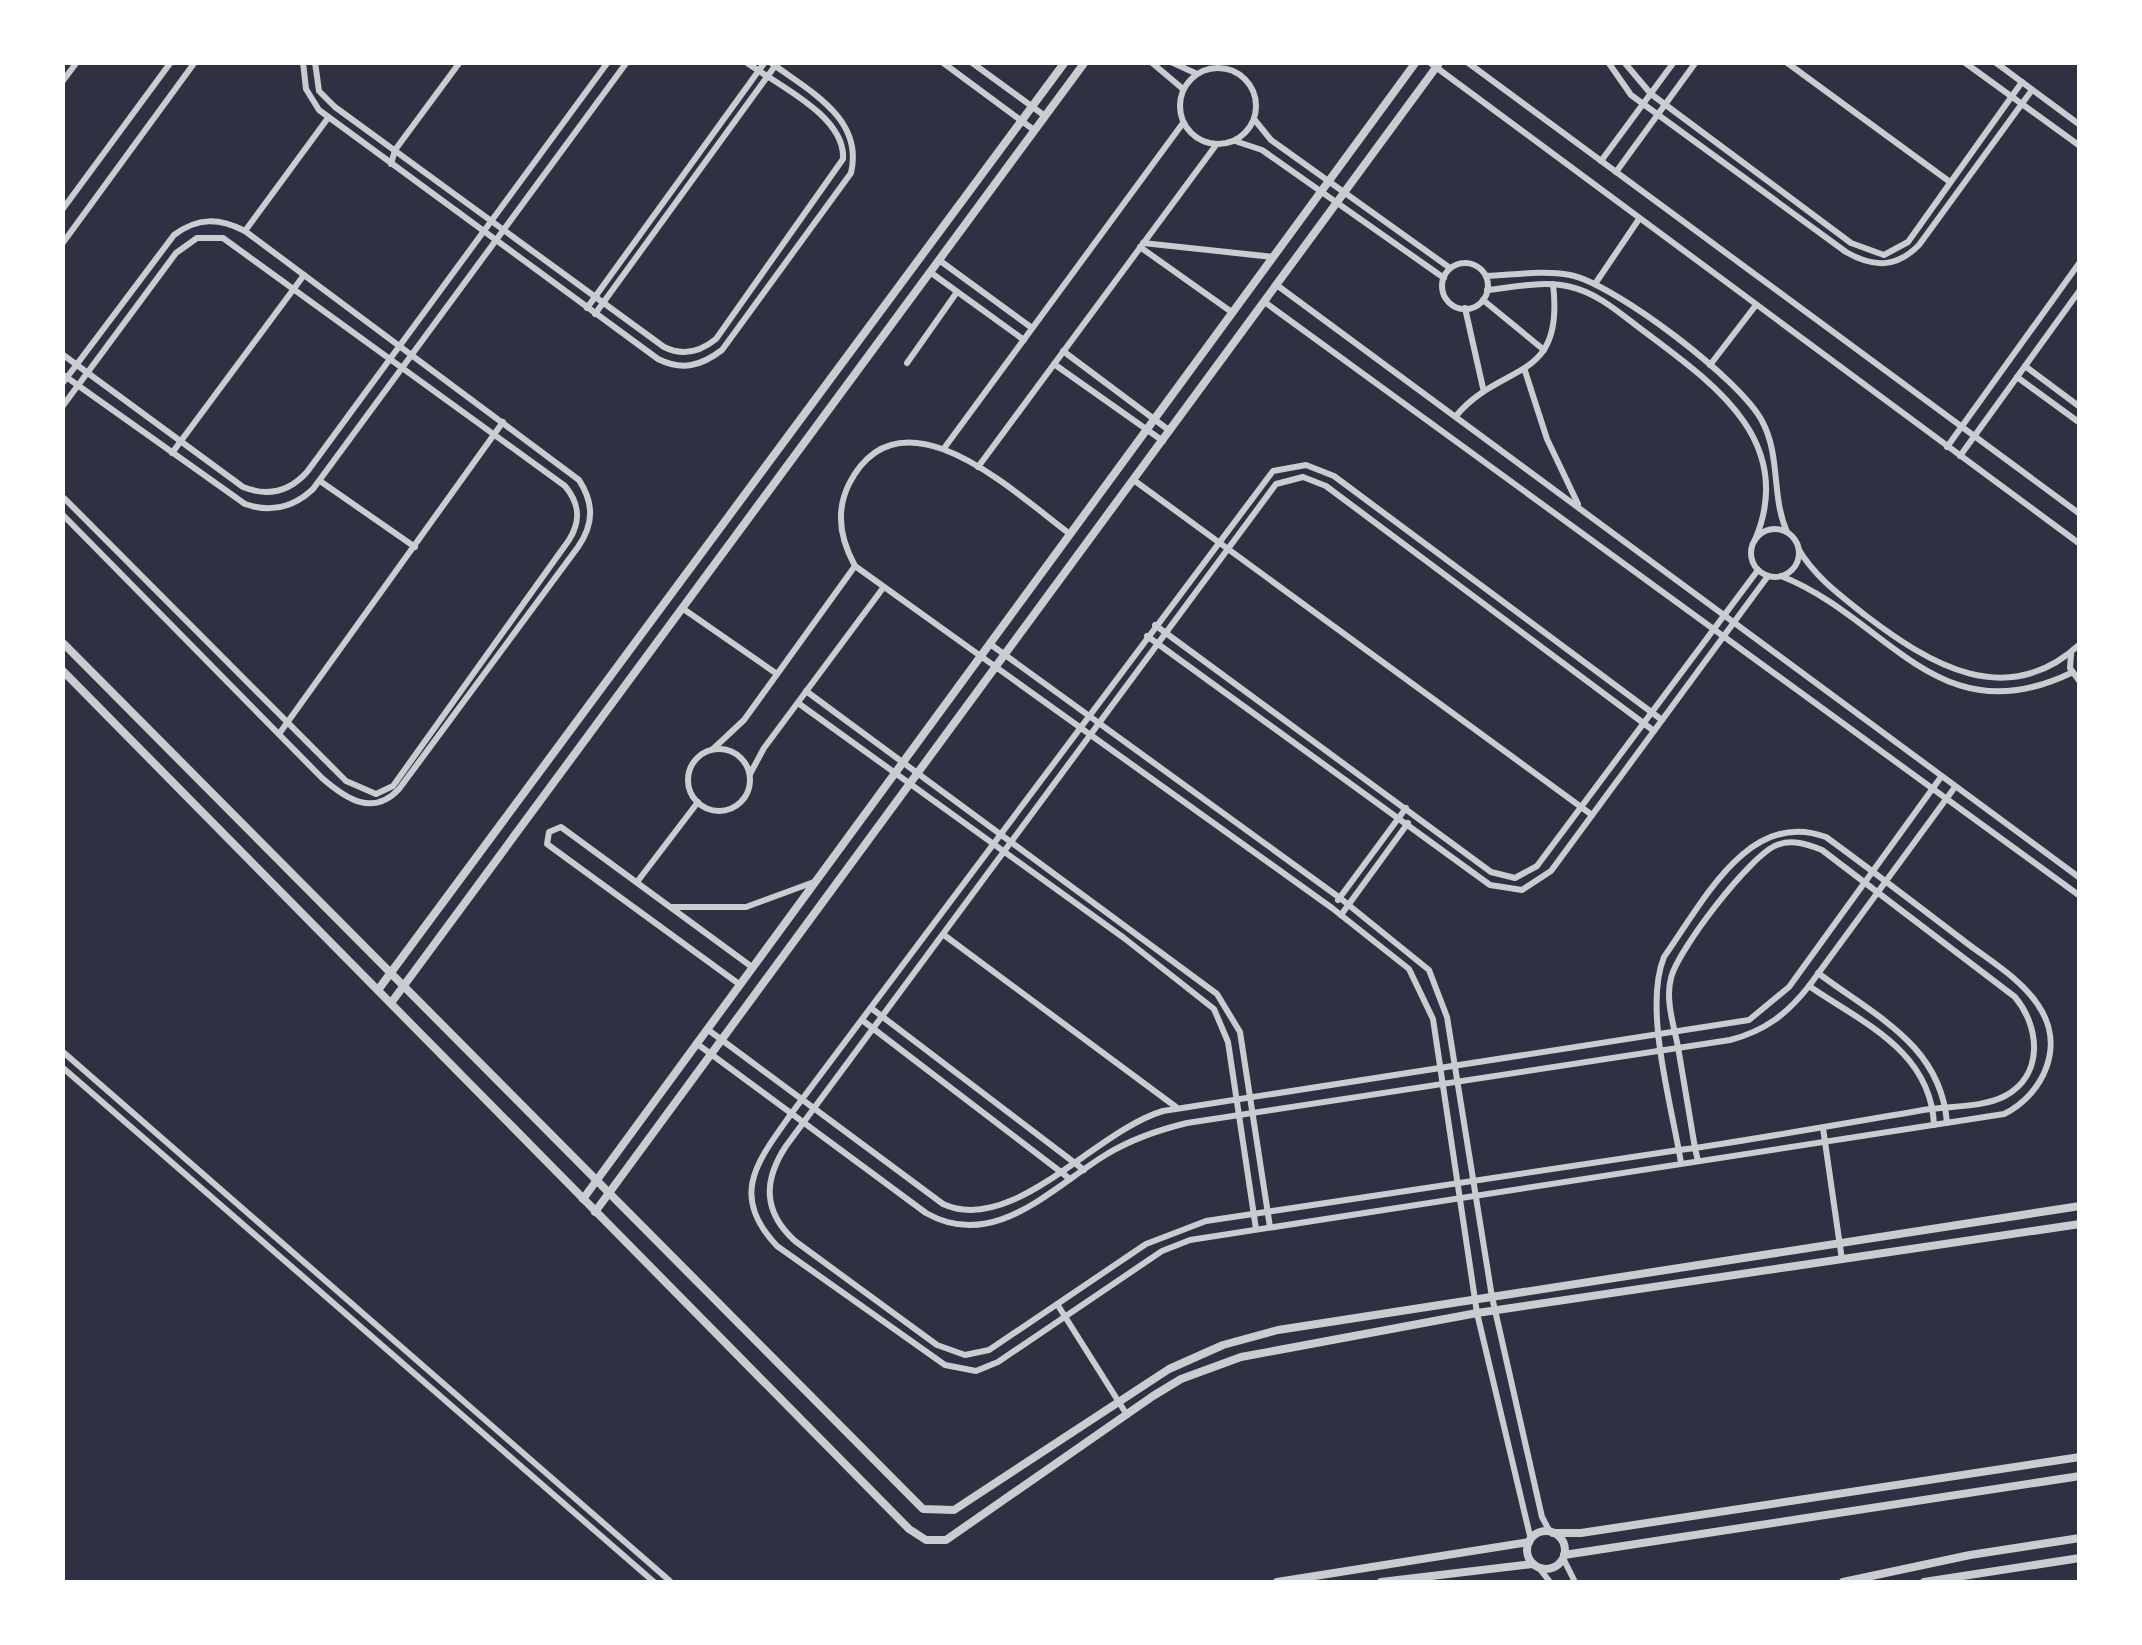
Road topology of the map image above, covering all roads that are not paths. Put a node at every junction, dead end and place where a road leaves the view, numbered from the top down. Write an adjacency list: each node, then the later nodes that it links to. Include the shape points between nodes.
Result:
1 (77, 62): 30 (street)
2 (171, 62): 67 (street)
3 (195, 62): 76 (street)
4 (303, 62): 42 (street, via 311,100)
5 (315, 62): 51 (street, via 315,80 326,98)
6 (460, 62): 51 (street)
7 (608, 62): 69 (street)
8 (627, 62): 72 (street)
9 (746, 62): 27 (street)
10 (942, 62): 44 (street)
11 (972, 62): 39 (street)
12 (1066, 62): 39 (street)
13 (1084, 62): 41 (street)
14 (1150, 62): 32 (street)
15 (1171, 62): 28 (street)
16 (1416, 62): 59 (street)
17 (1467, 62): 55 (street)
18 (1608, 62): 36 (street, via 1620,84)
19 (1624, 62): 34 (street)
20 (1674, 62): 34 (street)
21 (1696, 62): 37 (street)
22 (1786, 62): 60 (street)
23 (1964, 62): 35 (street)
24 (1995, 62): 31 (street)
25 (770, 64): 27 (street); 29 (street); 71 (street, via 842,117 854,144 851,173)
26 (1435, 64): 63 (street); 68 (street)
27 (758, 71): 29 (street); 52 (street)
28 (1196, 74): 32 (street); 43 (street, via 1220,67 1242,76 1255,96)
29 (767, 78): 54 (street); 70 (street, via 842,140 840,169)
30 (62, 82)
31 (2022, 82): 33 (street); 35 (street)
32 (1183, 90): 45 (street)
33 (2032, 90): 38 (street); 46 (street)
34 (1651, 94): 36 (street); 37 (street)
35 (2010, 97): 38 (street); 58 (street)
36 (1644, 104): 40 (street); 55 (street)
37 (1666, 104): 40 (street); 64 (street, via 1873,254 1908,242)
38 (2024, 106): 50 (street); 61 (street)
39 (1032, 107): 41 (street); 44 (street)
40 (1658, 115): 57 (street); 65 (street, via 1870,263 1908,257)
41 (1045, 116): 47 (street)
42 (328, 118): 53 (street); 73 (street)
43 (1254, 119): 48 (street); 59 (street, via 1272,140)
44 (1022, 121): 47 (street); 97 (street)
45 (1183, 123): 49 (street, via 1193,136); 104 (street)
46 (2080, 125)
47 (1034, 130): 79 (street)
48 (1235, 140): 49 (street); 62 (street)
49 (1216, 145): 77 (street)
50 (2080, 146)
51 (395, 150): 53 (street); 56 (street); 69 (street)
52 (700, 152): 54 (street); 93 (street)
53 (382, 157): 56 (street)
54 (708, 158): 96 (street)
55 (1601, 161): 57 (street)
56 (392, 164): 74 (street)
57 (1616, 172): 130 (street)
58 (1957, 172): 60 (street); 61 (street)
59 (1331, 181): 62 (street); 63 (street)
60 (1950, 182): 64 (street)
61 (1966, 182): 65 (street)
62 (1324, 192): 66 (street); 78 (street)
63 (1347, 192): 66 (street); 81 (street)
64 (1943, 192): 65 (street)
65 (1953, 200)
66 (1339, 203): 85 (street); 88 (street)
67 (62, 210)
68 (1638, 219): 87 (street); 98 (street)
69 (490, 221): 72 (street); 74 (street)
70 (801, 221): 71 (street); 96 (street, via 722,331 700,350 672,351)
71 (811, 228): 102 (street, via 722,350 702,363 668,364)
72 (504, 230): 75 (street); 93 (street)
73 (245, 231): 83 (street); 114 (street, via 209,220 184,228)
74 (483, 232): 75 (street); 106 (street)
75 (496, 241): 99 (street); 110 (street)
76 (62, 244)
77 (1141, 245): 78 (street); 101 (street); 108 (street)
78 (1274, 258): 101 (street)
79 (939, 260): 82 (street); 104 (street)
80 (2080, 262): 130 (street)
81 (1450, 268): 84 (street, via 1473,264); 85 (street)
82 (930, 272): 92 (street); 103 (street)
83 (304, 275): 89 (street); 106 (street)
84 (1486, 276): 87 (street, via 1557,274); 90 (street)
85 (1444, 278): 100 (street, via 1448,301)
86 (1553, 284): 90 (street); 107 (street, via 1553,330); 152 (street, via 1599,298 1702,374 1740,411 1763,475)
87 (1595, 284): 115 (street)
88 (1278, 286): 95 (street); 126 (street)
89 (294, 287): 111 (street); 119 (street, via 235,244 197,238 176,253); 135 (street)
90 (1488, 290): 94 (street)
91 (2080, 290): 117 (street)
92 (957, 292): 105 (street); 112 (street)
93 (595, 298): 96 (street); 99 (street)
94 (1483, 300): 100 (street); 107 (street)
95 (1266, 303): 132 (street); 169 (street)
96 (603, 304): 102 (street)
97 (886, 304): 103 (street); 144 (street)
98 (1756, 305): 115 (street); 138 (street)
99 (587, 308): 102 (street)
100 (1465, 308): 123 (street)
101 (1233, 313): 127 (street)
102 (596, 314)
103 (898, 315): 146 (street)
104 (1032, 328): 105 (street)
105 (1024, 340): 137 (street)
106 (400, 346): 110 (street); 111 (street)
107 (1544, 350): 118 (street)
108 (1063, 352): 113 (street); 127 (street)
109 (62, 354): 114 (street)
110 (412, 354): 116 (street); 128 (street)
111 (392, 358): 116 (street); 135 (street, via 289,488 254,491)
112 (907, 363)
113 (1054, 364): 131 (street); 141 (street)
114 (77, 365): 119 (street); 121 (street)
115 (1710, 365): 150 (street, via 1762,421)
116 (404, 366): 133 (street); 142 (street)
117 (2025, 366): 120 (street); 124 (street)
118 (1525, 371): 123 (street); 147 (street, via 1547,440)
119 (88, 373): 122 (street); 135 (street)
120 (2017, 377): 129 (street); 134 (street)
121 (64, 378): 122 (street)
122 (79, 385): 125 (street); 139 (street)
123 (1483, 388): 126 (street)
124 (2080, 407)
125 (62, 408)
126 (1456, 416): 147 (street)
127 (1155, 420): 131 (street); 132 (street)
128 (502, 422): 133 (street); 181 (street, via 579,480 591,520)
129 (2080, 423)
130 (1960, 428): 134 (street); 138 (street)
131 (1147, 430): 136 (street); 151 (street)
132 (1171, 432): 136 (street)
133 (494, 434): 155 (street); 180 (street, via 565,486 578,518)
134 (1973, 438): 140 (street); 149 (street)
135 (181, 441): 139 (street)
136 (1164, 442): 143 (street)
137 (946, 447): 141 (street); 158 (street, via 892,446 851,480 841,532)
138 (1946, 447): 140 (street)
139 (172, 453): 142 (street, via 255,507 296,502)
140 (1960, 456): 154 (street)
141 (978, 467): 151 (street)
142 (320, 481): 155 (street)
143 (1135, 481): 153 (street); 179 (street)
144 (751, 487): 146 (street); 208 (street)
145 (62, 496): 193 (street)
146 (764, 498): 165 (street)
147 (1580, 509): 166 (street)
148 (62, 514): 197 (street)
149 (2080, 514)
150 (1786, 532): 152 (street, via 1770,530); 157 (street)
151 (1070, 534): 175 (street)
152 (1755, 540): 159 (street)
153 (1216, 542): 156 (street); 160 (street, via 1273,472 1306,464 1334,476); 168 (street)
154 (2080, 544)
155 (415, 547): 193 (street)
156 (1226, 549): 163 (street, via 1276,484 1303,477 1326,486); 170 (street); 211 (street)
157 (1799, 550): 162 (street, via 1795,566); 177 (street, via 1824,583 1949,670 2012,676)
158 (855, 566): 164 (street); 185 (street)
159 (1758, 570): 161 (street); 166 (street)
160 (1466, 574): 163 (street); 189 (street)
161 (1768, 576): 162 (street); 167 (street)
162 (1781, 576): 184 (street, via 1949,684 2012,691)
163 (1458, 586): 194 (street)
164 (884, 588): 178 (street); 187 (street)
165 (682, 608): 185 (street); 212 (street)
166 (1724, 616): 167 (street); 169 (street)
167 (1734, 623): 172 (street); 204 (street)
168 (1155, 625): 170 (street); 171 (street)
169 (1713, 630): 172 (street); 189 (street)
170 (1165, 632): 174 (street); 213 (street)
171 (1147, 636): 174 (street); 190 (street)
172 (1723, 637): 191 (street); 207 (street)
173 (62, 642): 242 (street)
174 (1157, 643): 192 (street); 217 (street)
175 (990, 644): 178 (street); 179 (street)
176 (2080, 644): 177 (street)
177 (2072, 653): 184 (street)
178 (981, 656): 182 (street); 200 (street)
179 (1006, 656): 182 (street); 190 (street)
180 (482, 661): 181 (street); 193 (street, via 392,786 376,794 352,787)
181 (490, 667): 197 (street, via 399,789 376,804 344,797)
182 (997, 668): 195 (street); 202 (street)
183 (62, 670): 246 (street)
184 (2072, 673): 186 (street)
185 (777, 674): 199 (street, via 736,730)
186 (2080, 682)
187 (806, 691): 188 (street); 200 (street)
188 (798, 703): 201 (street); 203 (street)
189 (1652, 712): 191 (street); 194 (street)
190 (1090, 715): 192 (street); 195 (street)
191 (1662, 720): 196 (street)
192 (1100, 722): 198 (street); 232 (street)
193 (288, 723): 197 (street)
194 (1644, 723): 196 (street); 211 (street)
195 (1080, 727): 198 (street); 220 (street)
196 (1654, 731): 215 (street)
197 (279, 735)
198 (1090, 735): 221 (street); 235 (street)
199 (713, 749): 203 (street, via 737,754); 210 (street, via 689,771)
200 (904, 761): 201 (street); 202 (street)
201 (895, 773): 205 (street); 228 (street)
202 (919, 773): 205 (street); 220 (street)
203 (750, 774): 210 (street, via 748,793 734,807 715,810)
204 (1942, 777): 206 (street); 207 (street)
205 (911, 784): 222 (street); 255 (street)
206 (1955, 787): 209 (street); 225 (street)
207 (1932, 790): 209 (street); 224 (street)
208 (522, 799): 212 (street); 216 (street)
209 (1946, 800): 226 (street); 231 (street)
210 (698, 802): 227 (street)
211 (1581, 807): 214 (street, via 1537,866 1515,878 1491,872); 215 (street)
212 (535, 808): 219 (street)
213 (1406, 808): 214 (street); 217 (street)
214 (1414, 814): 218 (street)
215 (1592, 815): 218 (street, via 1543,880 1510,891 1490,885)
216 (509, 817): 219 (street); 242 (street)
217 (1398, 819): 218 (street); 232 (street)
218 (1406, 825): 233 (street)
219 (522, 826): 245 (street)
220 (1002, 832): 221 (street); 222 (street)
221 (1014, 840): 223 (street); 266 (street, via 1217,994 1240,1032)
222 (994, 844): 223 (street); 248 (street)
223 (1005, 852): 237 (street); 267 (street, via 1214,1008 1228,1042)
224 (1872, 871): 226 (street); 229 (street); 254 (street, via 1810,831 1759,839 1664,957 1656,988)
225 (2080, 878)
226 (1885, 880): 230 (street); 238 (street)
227 (637, 882): 234 (street); 243 (street, via 561,827 549,832 547,844)
228 (816, 882): 234 (street, via 746,907); 239 (street)
229 (1864, 882): 230 (street); 253 (street, via 1771,1006 1736,1024); 253 (street, via 1807,844 1776,845 1760,854 1672,971)
230 (1876, 892): 240 (street); 241 (street)
231 (2080, 896)
232 (1340, 898): 233 (street); 235 (street)
233 (1348, 904): 236 (street); 261 (street, via 1429,970)
234 (672, 906): 239 (street)
235 (1332, 908): 236 (street)
236 (1341, 914): 262 (street, via 1409,968 1428,1001)
237 (944, 935): 249 (street); 269 (street)
238 (1988, 959): 240 (street); 276 (street, via 2044,1015 2050,1047 2045,1075 2033,1096 2004,1114)
239 (752, 966): 243 (street)
240 (1979, 970): 270 (street, via 2023,1007 2033,1030 2034,1060 2007,1095)
241 (1818, 973): 244 (street); 270 (street, via 1919,1050 1940,1082)
242 (390, 974): 245 (street); 246 (street)
243 (740, 984): 251 (street)
244 (1809, 986): 257 (street, via 1763,1029); 272 (street, via 1911,1058)
245 (403, 987): 247 (street); 291 (street)
246 (378, 990): 247 (street)
247 (391, 1003): 297 (street)
248 (871, 1008): 249 (street); 250 (street)
249 (883, 1018): 252 (street); 283 (street)
250 (862, 1020): 252 (street); 268 (street)
251 (707, 1029): 255 (street); 256 (street)
252 (875, 1030): 271 (street); 287 (street)
253 (1675, 1032): 254 (street); 257 (street)
254 (1661, 1034): 258 (street); 261 (street)
255 (722, 1040): 260 (street); 268 (street)
256 (696, 1043): 260 (street); 291 (street)
257 (1678, 1048): 258 (street); 281 (street)
258 (1664, 1049): 264 (street); 282 (street)
259 (62, 1051): 286 (street)
260 (711, 1054): 273 (street); 294 (street)
261 (1455, 1065): 262 (street); 264 (street)
262 (1441, 1067): 265 (street); 266 (street)
263 (62, 1068): 289 (street)
264 (1457, 1081): 265 (street); 292 (street)
265 (1443, 1083): 274 (street); 293 (street)
266 (1250, 1096): 267 (street); 274 (street)
267 (1236, 1098): 269 (street); 275 (street)
268 (802, 1100): 271 (street); 273 (street)
269 (1177, 1108): 283 (street, via 1132,1123)
270 (1946, 1108): 272 (street); 276 (street)
271 (814, 1109): 277 (street); 287 (street, via 956,1210 994,1210)
272 (1933, 1109): 278 (street); 279 (street)
273 (791, 1114): 277 (street); 308 (street, via 758,1163 751,1194 760,1228)
274 (1253, 1114): 275 (street); 300 (street)
275 (1239, 1116): 288 (street, via 1158,1130); 301 (street)
276 (1947, 1123): 278 (street)
277 (803, 1124): 290 (street, via 950,1224 1002,1221); 306 (street, via 776,1161 768,1196 782,1229)
278 (1934, 1125): 280 (street)
279 (1823, 1128): 280 (street); 281 (street)
280 (1825, 1143): 284 (street); 305 (street)
281 (1696, 1148): 282 (street); 284 (street)
282 (1679, 1150): 285 (street); 292 (street)
283 (1072, 1161): 287 (street); 288 (street)
284 (1698, 1161): 285 (street)
285 (1681, 1163): 295 (street)
286 (194, 1166): 289 (street); 326 (street)
287 (1059, 1170): 290 (street)
288 (1084, 1170): 290 (street)
289 (186, 1174): 325 (street)
290 (1070, 1179)
291 (595, 1182): 294 (street); 297 (street)
292 (1472, 1182): 293 (street); 295 (street)
293 (1458, 1184): 296 (street); 300 (street)
294 (608, 1195): 299 (street); 315 (street, via 923,1509 954,1510)
295 (1474, 1196): 296 (street); 309 (street)
296 (1460, 1198): 303 (street); 310 (street)
297 (583, 1199): 299 (street)
298 (2080, 1206): 305 (street)
299 (596, 1212): 316 (street, via 926,1540 946,1540)
300 (1268, 1212): 301 (street); 303 (street)
301 (1254, 1214): 304 (street); 311 (street, via 1165,1233)
302 (2080, 1224): 307 (street)
303 (1270, 1226): 304 (street)
304 (1256, 1229): 314 (street, via 1176,1244)
305 (1840, 1242): 307 (street); 309 (street)
306 (820, 1259): 308 (street); 311 (street, via 937,1345 965,1355 989,1350)
307 (1842, 1260): 312 (street)
308 (812, 1272): 314 (street, via 964,1372 988,1368)
309 (1492, 1297): 310 (street); 312 (street)
310 (1474, 1299): 313 (street); 315 (street, via 1223,1345)
311 (1059, 1307): 314 (street)
312 (1495, 1310): 313 (street); 319 (street, via 1542,1517)
313 (1477, 1313): 316 (street, via 1241,1356 1181,1380); 321 (street)
314 (1066, 1318): 315 (street)
315 (1119, 1402): 316 (street)
316 (1127, 1415)
317 (2080, 1457): 319 (street)
318 (2080, 1476): 322 (street)
319 (1552, 1532): 321 (street); 322 (street, via 1562,1539)
320 (2080, 1538): 331 (street)
321 (1530, 1541): 324 (street); 327 (street)
322 (1564, 1557): 324 (street, via 1556,1566); 330 (street)
323 (2080, 1558): 332 (street)
324 (1536, 1566): 328 (street); 329 (street)
325 (654, 1582)
326 (672, 1582)
327 (1277, 1582)
328 (1381, 1582)
329 (1550, 1582)
330 (1575, 1582)
331 (1842, 1582)
332 (1924, 1582)

